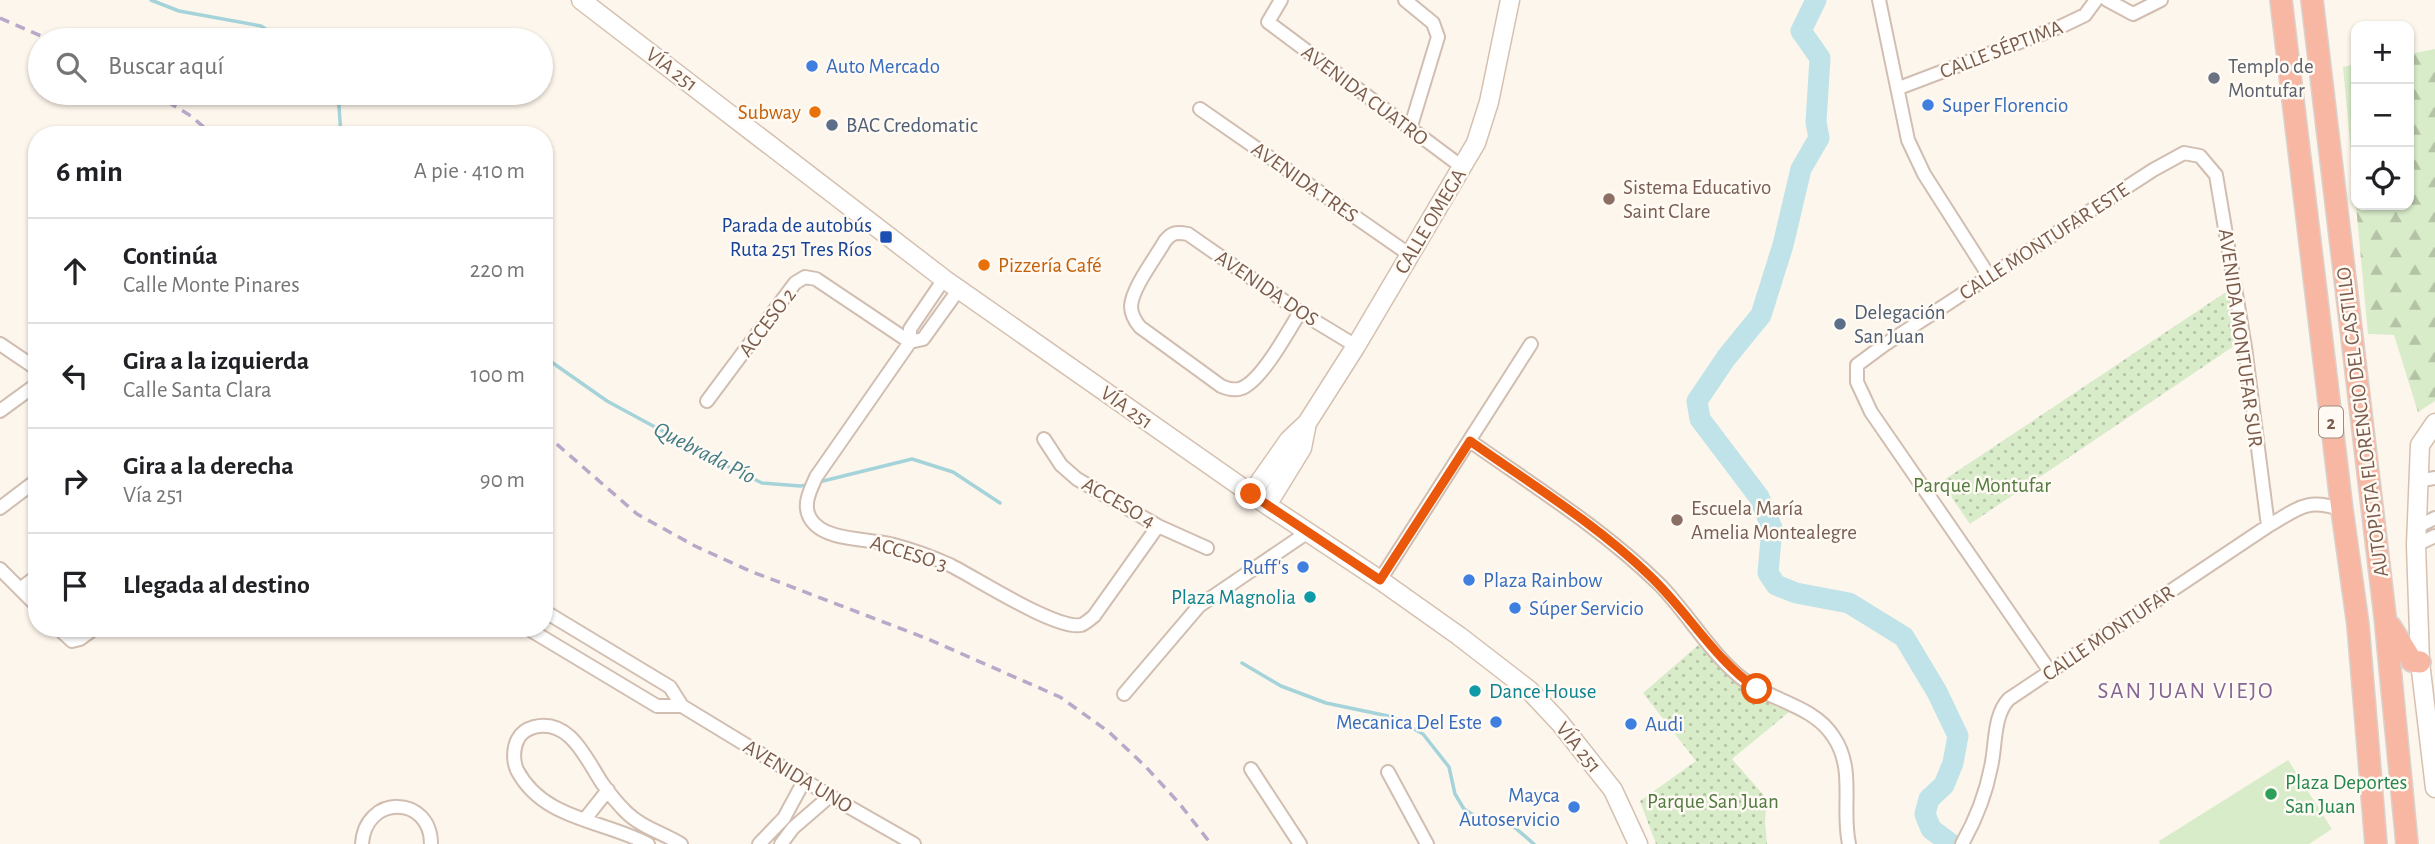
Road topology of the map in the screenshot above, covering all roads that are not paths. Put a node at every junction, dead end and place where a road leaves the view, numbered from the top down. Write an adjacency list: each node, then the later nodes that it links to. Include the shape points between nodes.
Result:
1 (581, 0): 18 (main road, VÍA 251)
2 (1281, 0): 13 (street, AVENIDA CUATRO, via 1268,22)
3 (1405, 0): 13 (street, via 1433,23 1438,37)
4 (1510, 0): 15 (main road, CALLE OMEGA, via 1483,124)
5 (1879, 0): 11 (street)
6 (2096, 0): 11 (street, CALLE SÉPTIMA, via 2085,15 2062,26)
7 (2107, 0): 8 (street, via 2133,14)
8 (2161, 0)
9 (2281, 0): 37 (highway, AUTOPISTA FLORENCIO DEL CASTILLO / 2)
10 (2312, 0): 51 (highway, AUTOPISTA FLORENCIO DEL CASTILLO / 2)
11 (1899, 89): 17 (street, via 1908,140 1924,174)
12 (1200, 109): 16 (street, AVENIDA TRES)
13 (1410, 129): 15 (street, AVENIDA CUATRO)
14 (2200, 156): 17 (street, CALLE MONTUFAR ESTE, via 2184,153 2173,158); 40 (street, AVENIDA MONTUFAR SUR, via 2216,175 2247,360)
15 (1462, 167): 16 (main road, CALLE OMEGA)
16 (1410, 255): 23 (main road, CALLE OMEGA)
17 (1989, 276): 54 (street, CALLE MONTUFAR ESTE, via 1857,365 1857,382 1871,412)
18 (951, 284): 20 (street, ACCESO 3, via 923,338); 34 (main road, VÍA 251)
19 (1300, 312): 19 (street, AVENIDA DOS, via 1250,384 1230,390 1139,327 1131,307 1165,241 1177,232 1188,234); 23 (street, AVENIDA DOS)
20 (910, 342): 26 (street, ACCESO 2, via 816,279 805,278 796,283); 39 (street, ACCESO 3, via 816,477 806,510 820,529 939,560 1046,618 1082,625 1094,616)
21 (0, 344): 24 (street)
22 (1531, 344): 31 (street)
23 (1356, 346): 28 (main road, CALLE OMEGA)
24 (28, 363)
25 (28, 391): 27 (street)
26 (707, 401)
27 (0, 411)
28 (1307, 423): 34 (main road, CALLE OMEGA, via 1289,440); 35 (main road, CALLE OMEGA, via 1302,448)
29 (2435, 423): 32 (main road, via 2420,445)
30 (1044, 439): 39 (street, ACCESO 4, via 1077,479)
31 (1470, 441): 46 (street); 74 (street, via 1614,543 1662,588 1742,679 1805,711 1832,734 1846,762)
32 (2426, 480): 42 (main road)
33 (28, 487): 36 (street)
34 (1251, 494): 35 (main road, VÍA 251)
35 (1267, 505): 41 (main road, VÍA 251)
36 (0, 508)
37 (2342, 510): 40 (street, CALLE MONTUFAR, via 2312,503); 76 (highway, AUTOPISTA FLORENCIO DEL CASTILLO / 2, via 2358,625)
38 (2435, 518): 42 (street)
39 (1158, 526): 44 (street, ACCESO 4)
40 (2268, 526): 54 (street, CALLE MONTUFAR)
41 (1308, 532): 46 (main road, VÍA 251); 55 (street, via 1199,606)
42 (2416, 536): 43 (street); 53 (main road)
43 (2435, 536)
44 (1208, 548)
45 (0, 569): 48 (street)
46 (1380, 580): 73 (main road, VÍA 251, via 1529,690 1613,790)
47 (28, 583): 48 (street)
48 (20, 589): 49 (street)
49 (28, 597)
50 (553, 616): 56 (street, AVENIDA UNO, via 670,687)
51 (2385, 616): 53 (highway, via 2412,661); 77 (highway, AUTOPISTA FLORENCIO DEL CASTILLO / 2)
52 (542, 637): 56 (street, AVENIDA UNO, via 657,706)
53 (2420, 662): 60 (main road)
54 (2049, 670): 75 (street, CALLE MONTUFAR, via 2004,704 1991,769)
55 (1124, 694)
56 (682, 706): 59 (street, AVENIDA UNO)
57 (1251, 769): 71 (street)
58 (1388, 772): 72 (street)
59 (804, 780): 62 (street, AVENIDA UNO); 64 (street)
60 (2435, 788)
61 (608, 790): 63 (street); 63 (street, via 582,751 559,728 544,724 527,729 518,738 516,768 530,789 545,803); 65 (street, via 637,821)
62 (830, 796): 69 (street); 70 (street, AVENIDA UNO)
63 (585, 819): 68 (street)
64 (766, 842)
65 (677, 843)
66 (362, 844): 67 (street, via 370,818 391,807 404,807 423,818)
67 (431, 844)
68 (649, 844)
69 (781, 844)
70 (914, 844)
71 (1300, 844)
72 (1427, 844)
73 (1638, 844)
74 (1849, 844)
75 (1962, 844)
76 (2376, 844)
77 (2407, 844)

